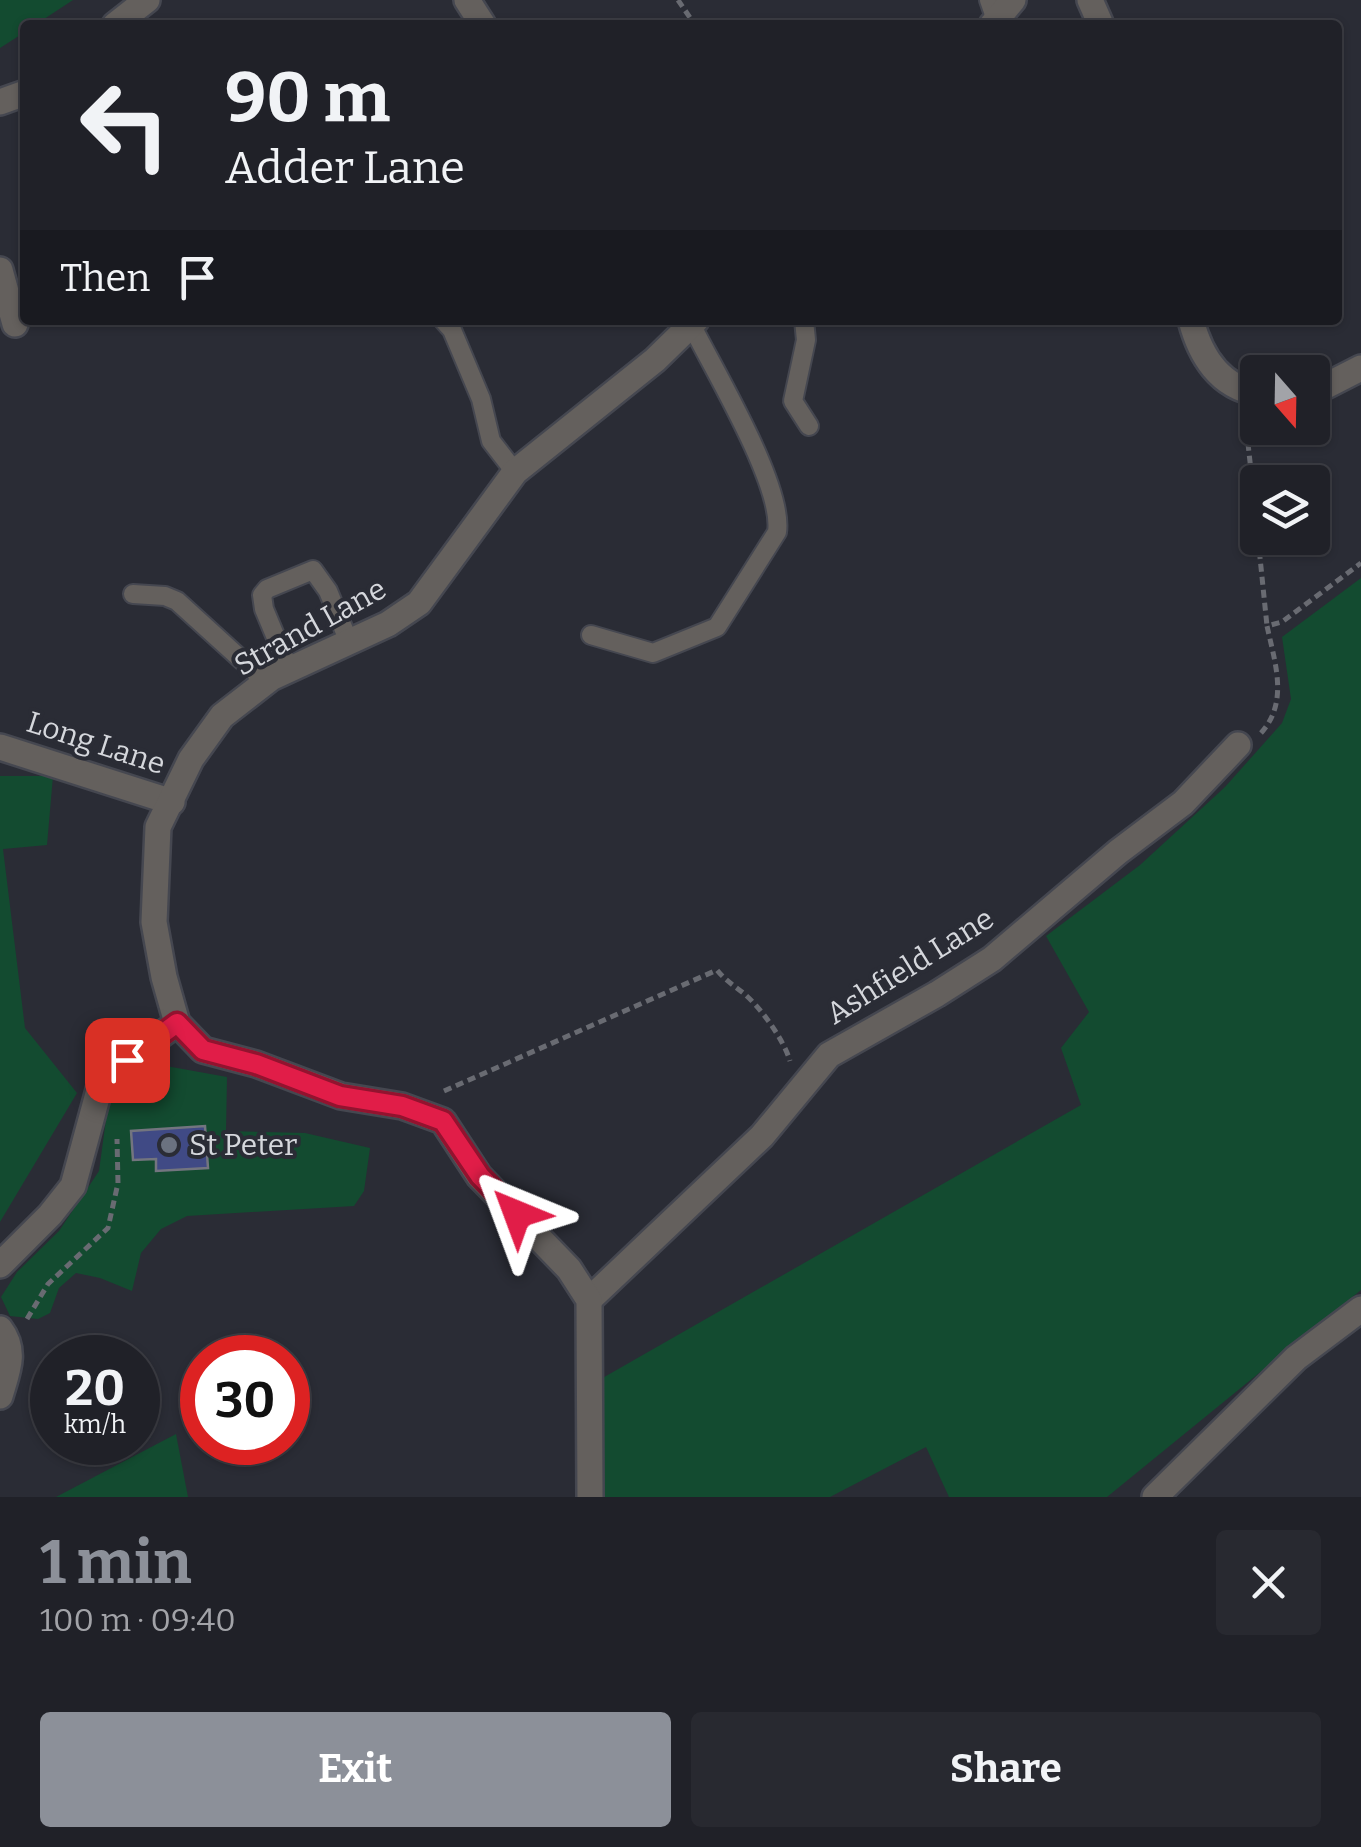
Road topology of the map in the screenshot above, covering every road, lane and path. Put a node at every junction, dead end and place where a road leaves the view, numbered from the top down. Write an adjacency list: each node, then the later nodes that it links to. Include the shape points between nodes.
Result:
1 (147, 0): 2 (street)
2 (121, 20)
3 (0, 270): 4 (street)
4 (16, 324)
5 (448, 325): 14 (lane, via 481,400 491,441)
6 (691, 325): 14 (street, Strand Lane)
7 (695, 325): 19 (lane, via 778,514 773,544 717,627 653,653)
8 (804, 325): 13 (lane, via 793,401)
9 (1192, 325): 12 (street, via 1214,370)
10 (1361, 368): 11 (street)
11 (1330, 384)
12 (1240, 387)
13 (809, 426)
14 (515, 472): 20 (street, Strand Lane, via 419,603)
15 (1260, 555): 18 (path)
16 (1361, 563): 18 (path)
17 (132, 594): 22 (lane, via 177,602)
18 (1268, 626): 23 (path, via 1280,696 1268,725 1251,744)
19 (591, 635)
20 (349, 642): 21 (street, Strand Lane); 21 (lane, via 312,570 267,589 264,610)
21 (289, 669): 22 (street, Strand Lane)
22 (266, 682): 25 (street, Strand Lane, via 222,716 191,759)
23 (1238, 745): 27 (street, Ashfield Lane, via 1183,803 992,959 828,1055)
24 (0, 747): 25 (street, Long Lane)
25 (172, 802): 26 (street, Strand Lane, via 158,828 154,922)
26 (177, 1023): 28 (street, via 203,1050 340,1096); 29 (street, via 102,1079 72,1186)
27 (798, 1093): 28 (path, via 785,1044 717,970 439,1094); 30 (street, Ashfield Lane, via 762,1136)
28 (417, 1110): 30 (street, via 443,1121 480,1176 570,1270)
29 (0, 1265)
30 (589, 1300): 34 (street)
31 (1361, 1309): 35 (street, via 1296,1358)
32 (0, 1329): 33 (street, via 11,1359)
33 (0, 1396)
34 (590, 1497)
35 (1155, 1497)

